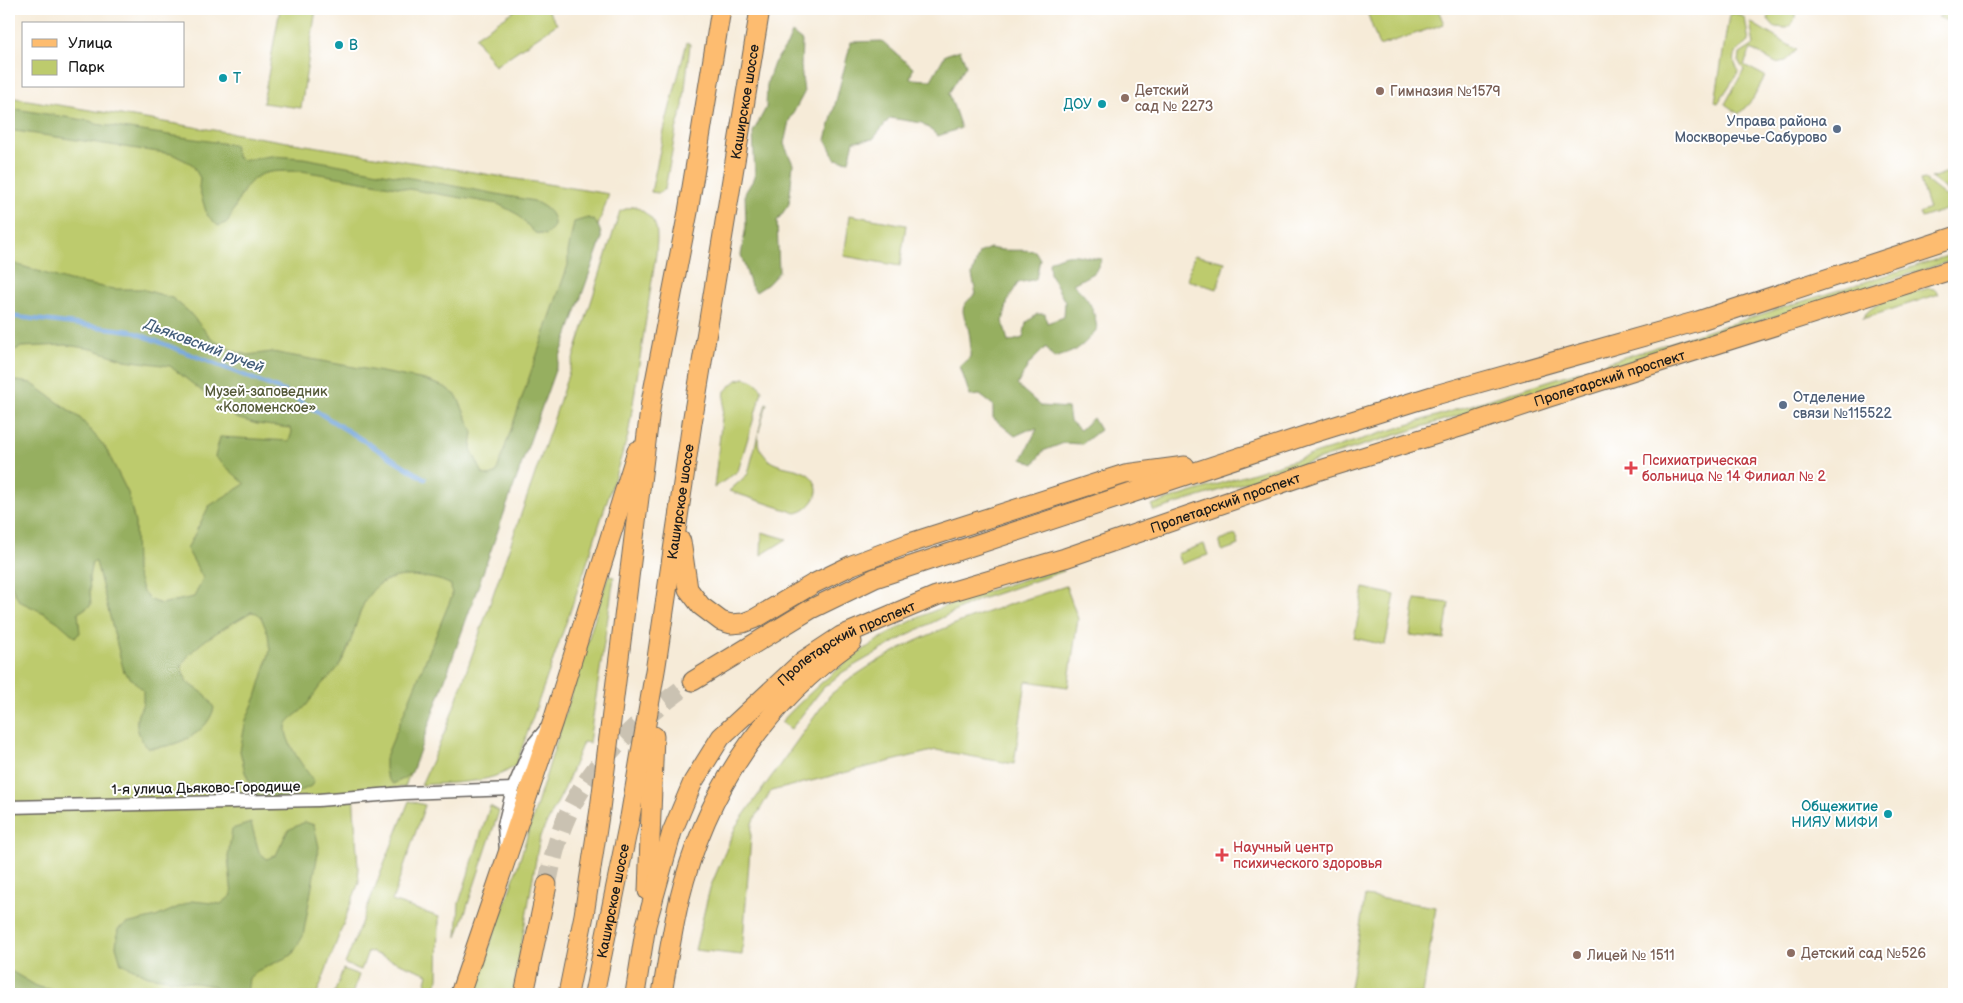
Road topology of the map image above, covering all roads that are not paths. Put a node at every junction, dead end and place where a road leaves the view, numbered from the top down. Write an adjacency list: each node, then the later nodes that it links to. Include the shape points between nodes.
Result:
1 (721, 9): 5 (main road, Каширское шоссе, via 688,212)
2 (760, 9): 7 (main road, Каширское шоссе)
3 (1954, 237): 6 (main road, Пролетарский проспект, via 1698,321 1432,396)
4 (1954, 269): 8 (main road, Пролетарский проспект, via 1317,471 1065,558 936,596)
5 (652, 402): 11 (main road); 19 (main road, Каширское шоссе, via 599,818)
6 (1234, 459): 7 (main road, via 1125,474 910,543 813,584 743,623 731,624 713,617 688,589); 10 (main road, Пролетарский проспект, via 875,578 810,608)
7 (679, 510): 9 (main road, Каширское шоссе)
8 (892, 614): 16 (main road, Пролетарский проспект, via 841,636 803,660 721,737 693,782 672,832); 22 (main road, via 821,666 779,707 738,758 693,853 679,901)
9 (656, 665): 16 (main road); 20 (main road, Каширское шоссе, via 630,817)
10 (693, 681)
11 (552, 721): 12 (street, via 531,747); 14 (main road)
12 (513, 789): 13 (street, 1-я улица Дьяково-Городище, via 318,800); 14 (street, via 504,825)
13 (9, 807)
14 (506, 861): 17 (main road)
15 (547, 885): 18 (main road)
16 (646, 924): 21 (main road)
17 (460, 994)
18 (524, 994)
19 (568, 994)
20 (594, 994)
21 (635, 994)
22 (662, 994)

